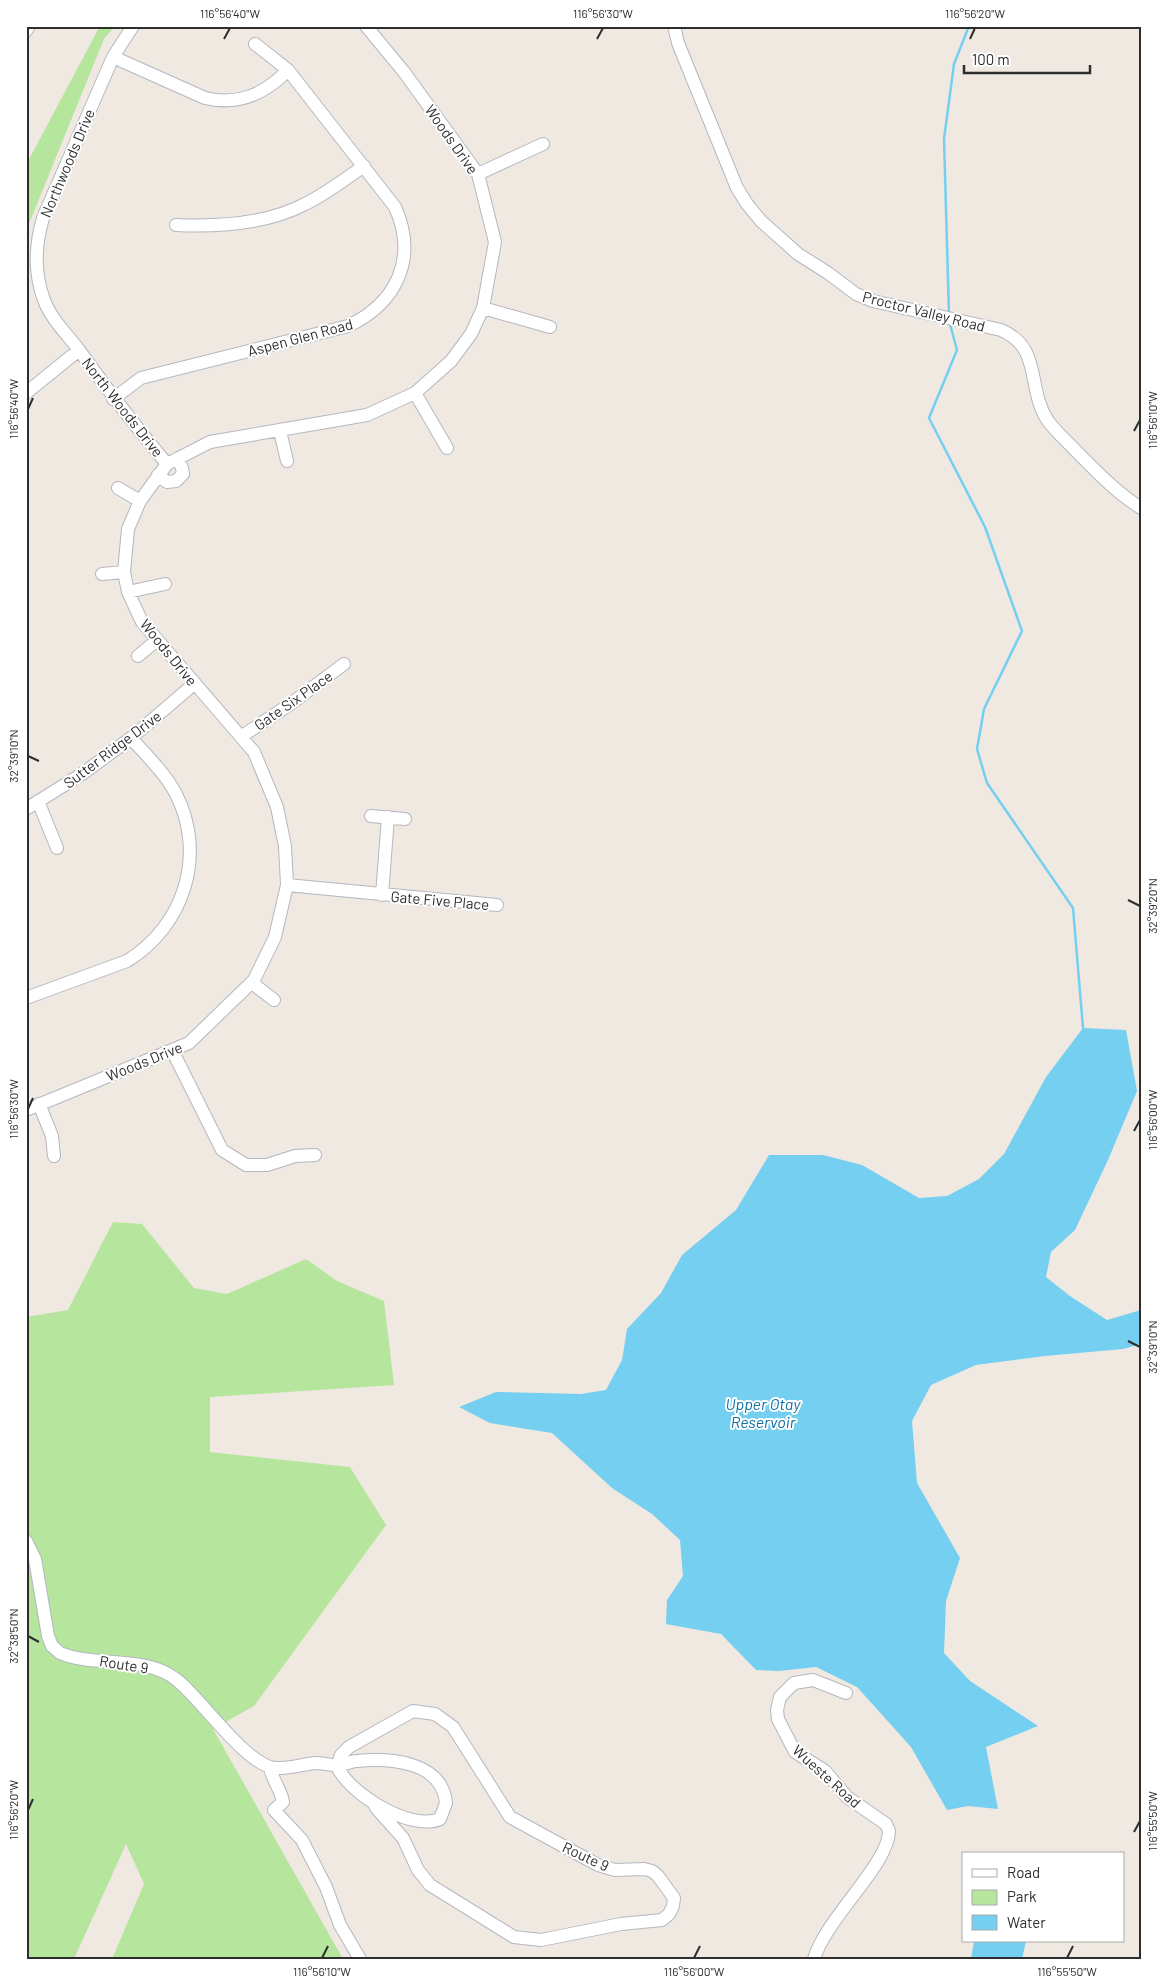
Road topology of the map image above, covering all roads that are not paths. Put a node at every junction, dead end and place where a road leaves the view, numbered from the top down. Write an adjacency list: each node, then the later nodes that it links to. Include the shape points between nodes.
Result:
1 (28, 26): 5 (street)
2 (133, 26): 7 (street)
3 (366, 26): 11 (street, Woods Drive, via 404,72)
4 (674, 26): 26 (street, Proctor Valley Road, via 678,43 738,188 761,221 798,254 861,297 1001,330 1015,337 1028,354 1038,400 1048,421 1112,487)
5 (26, 31)
6 (255, 44): 8 (street, Aspen Glen Road)
7 (112, 57): 8 (street, via 205,98 221,101 254,96 278,81); 15 (street, Northwoods Drive, via 43,218 38,240 37,264 48,309)
8 (288, 70): 10 (street, Aspen Glen Road)
9 (543, 144): 11 (street)
10 (364, 166): 12 (street, via 310,202 280,214 216,225); 18 (street, Aspen Glen Road, via 395,206 404,242 397,279 388,297 374,311 338,329 141,378)
11 (478, 174): 13 (street, Woods Drive, via 495,242)
12 (176, 225)
13 (483, 308): 14 (street); 17 (street, Woods Drive, via 471,334 451,361)
14 (550, 327)
15 (79, 350): 16 (street); 18 (street, North Woods Drive)
16 (26, 393)
17 (415, 393): 19 (street, Woods Drive, via 367,415); 20 (street)
18 (113, 399): 21 (street, North Woods Drive)
19 (280, 431): 21 (street, Woods Drive, via 210,442); 22 (street)
20 (447, 448)
21 (172, 461): 23 (street, Woods Drive); 23 (street, via 182,468 182,474 176,481 168,482)
22 (287, 461)
23 (158, 475): 25 (street, Woods Drive)
24 (118, 488): 25 (street)
25 (140, 501): 27 (street, Woods Drive, via 128,529)
26 (1141, 508)
27 (124, 572): 28 (street); 30 (street, Woods Drive)
28 (102, 574)
29 (165, 584): 30 (street)
30 (128, 592): 31 (street, Woods Drive, via 142,622)
31 (157, 640): 32 (street); 34 (street, Woods Drive)
32 (138, 656)
33 (344, 664): 35 (street, Gate Six Place)
34 (194, 684): 35 (street, Woods Drive); 36 (street, Sutter Ridge Drive)
35 (242, 736): 43 (street, Woods Drive, via 254,752 277,807 285,846)
36 (131, 738): 37 (street, Sutter Ridge Drive); 47 (street, via 169,783 185,815 190,837 190,862 182,899 163,930 127,961)
37 (38, 801): 38 (street, Sutter Ridge Drive); 42 (street)
38 (26, 809)
39 (371, 816): 40 (street)
40 (388, 818): 41 (street); 44 (street, Gate Five Place)
41 (405, 819)
42 (57, 848)
43 (287, 885): 44 (street, Gate Five Place); 46 (street, Woods Drive, via 275,937)
44 (382, 896): 45 (street, Gate Five Place)
45 (497, 905)
46 (252, 983): 48 (street); 49 (street, Woods Drive, via 189,1043)
47 (26, 998)
48 (274, 1000)
49 (172, 1050): 50 (street, Woods Drive); 52 (street, via 222,1150 246,1165 267,1165 295,1156)
50 (39, 1104): 51 (street, Woods Drive); 53 (street, via 52,1136)
51 (26, 1110)
52 (315, 1154)
53 (54, 1156)
54 (26, 1541): 57 (street, Route 9, via 34,1559 48,1636 56,1650 69,1656 154,1668 169,1675 248,1754)
55 (846, 1693): 60 (street, Wueste Road, via 806,1680 789,1686 780,1697 778,1706 780,1723 795,1752 825,1771 847,1797 886,1824 889,1830 881,1856 840,1910)
56 (337, 1766): 57 (street, Route 9, via 317,1763); 58 (street, Route 9, via 341,1775); 58 (street, Route 9, via 354,1761 379,1760 419,1767 436,1779 446,1803 440,1819 424,1822); 58 (street, Route 9, via 341,1755 349,1748 414,1711 435,1714 452,1727 510,1816 598,1865 615,1870 652,1871 674,1898 672,1910 662,1920 621,1924 541,1940 514,1937 430,1885 418,1870 403,1838)
57 (270, 1767): 59 (street, via 283,1802 274,1810 302,1840 340,1924)
58 (373, 1802)
59 (360, 1959)
60 (814, 1959)

